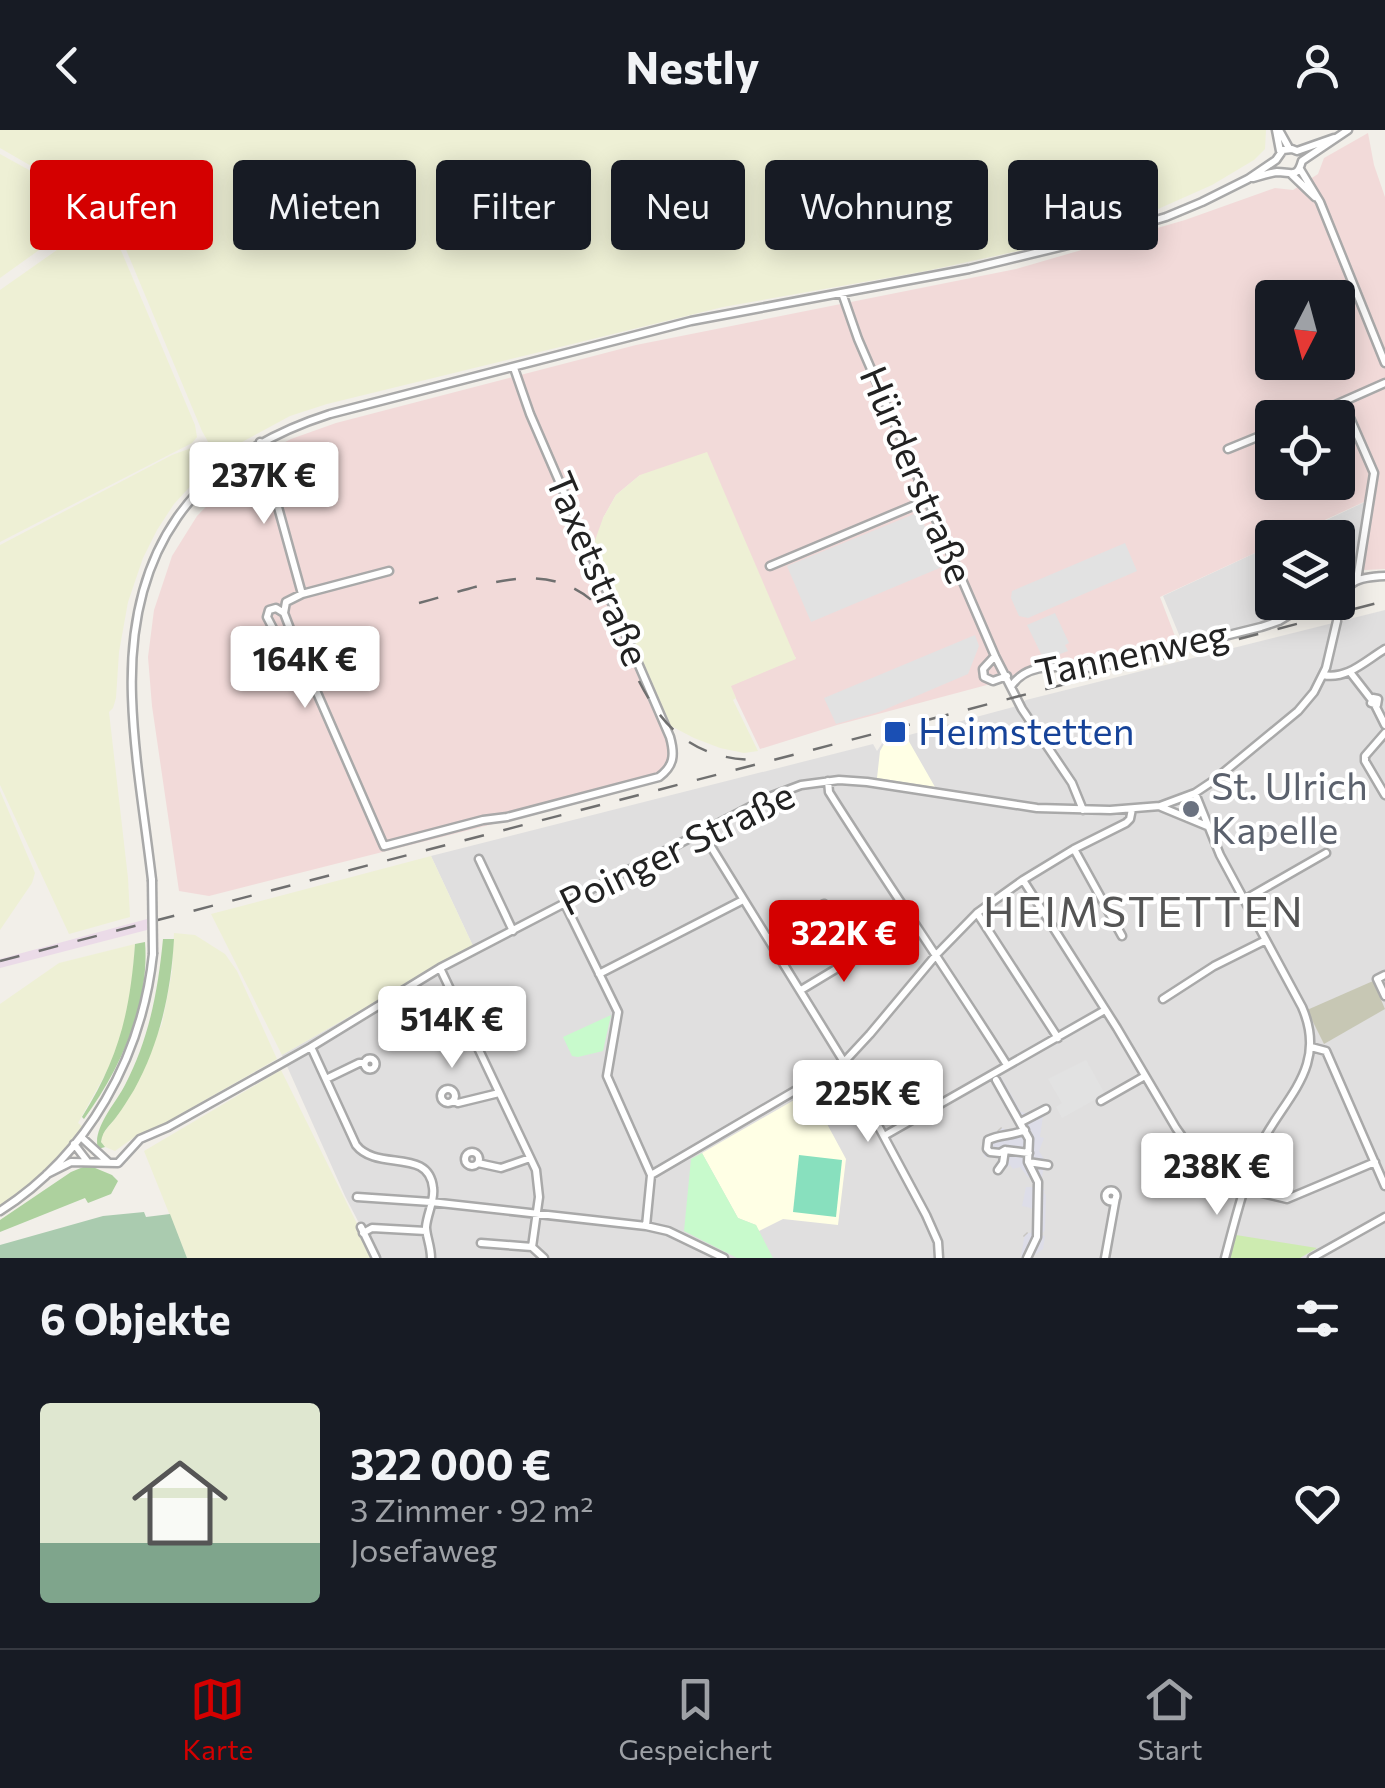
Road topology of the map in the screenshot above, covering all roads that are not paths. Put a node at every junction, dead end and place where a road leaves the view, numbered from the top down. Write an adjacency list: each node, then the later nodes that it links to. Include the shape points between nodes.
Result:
1 (1278, 130): 4 (street)
2 (1348, 130): 3 (street)
3 (1334, 138): 4 (street); 6 (street)
4 (1289, 150): 5 (street); 6 (street)
5 (1276, 160): 7 (street); 9 (street)
6 (1301, 165): 8 (street); 10 (street)
7 (1281, 172): 8 (street); 9 (street)
8 (1291, 174): 10 (street)
9 (1248, 179): 11 (street, via 1166,217 1094,239)
10 (1320, 202): 12 (street)
11 (842, 293): 13 (street, via 674,324); 20 (street, Hürderstraße)
12 (1385, 363)
13 (514, 368): 18 (street, via 330,414 292,426); 29 (street, Taxetstraße, via 674,748 668,770 384,846)
14 (1385, 384): 15 (street)
15 (1349, 400)
16 (1355, 428): 24 (street, via 1374,473)
17 (1255, 438): 19 (street)
18 (261, 446): 25 (street); 86 (street, bridge, via 220,470 181,512 140,598 132,694 152,880 152,954 132,1046)
19 (1228, 449)
20 (927, 500): 21 (street); 31 (street, Hürderstraße)
21 (770, 566)
22 (389, 570): 25 (street)
23 (1385, 576): 24 (street)
24 (1357, 580)
25 (302, 594): 26 (street, via 286,602)
26 (284, 613): 29 (street); 29 (street, via 276,608 267,617 279,640)
27 (1279, 620): 35 (street, Tannenweg, via 1100,667 1037,667)
28 (1337, 621): 33 (street)
29 (297, 647)
30 (1385, 648): 32 (street)
31 (995, 656): 34 (street, Hürderstraße); 34 (street, Hürderstraße, via 984,677)
32 (1350, 672): 33 (street); 36 (street)
33 (1323, 675): 41 (street, Poinger Straße, via 1298,710)
34 (1006, 676): 35 (street, Hürderstraße)
35 (1012, 686): 44 (street, Hürderstraße)
36 (1378, 701): 37 (street)
37 (1385, 725)
38 (1385, 734): 40 (street, via 1365,756)
39 (828, 780): 44 (street, Poinger Straße); 46 (street, Poinger Straße, via 783,791); 61 (street, via 829,792)
40 (1384, 789)
41 (1194, 793): 42 (street, Poinger Straße); 45 (street)
42 (1160, 806): 43 (street, Poinger Straße); 45 (street)
43 (1132, 809): 44 (street, Poinger Straße); 47 (street, via 1126,823)
44 (1083, 810)
45 (1207, 826): 52 (street)
46 (702, 832): 51 (street); 53 (street, Poinger Straße)
47 (1074, 849): 50 (street); 57 (street)
48 (1326, 853): 52 (street)
49 (479, 859): 55 (street, Poinger Straße)
50 (1022, 880): 54 (street); 68 (street)
51 (744, 900): 58 (street); 63 (street)
52 (1244, 900): 59 (street)
53 (565, 904): 55 (street, Poinger Straße); 63 (street)
54 (977, 913): 61 (street); 71 (street)
55 (513, 930): 62 (street, Poinger Straße)
56 (842, 930): 58 (street, via 824,904)
57 (1122, 936)
58 (768, 938): 65 (street)
59 (1266, 940): 67 (street); 73 (street, via 1302,1007)
60 (869, 948): 65 (street)
61 (937, 954): 74 (street); 76 (street)
62 (440, 968): 69 (street); 72 (street, Poinger Straße)
63 (599, 974): 98 (street, via 618,1012 606,1076)
64 (1385, 974): 66 (street, via 1377,979)
65 (800, 990): 74 (street)
66 (1385, 996)
67 (1163, 999)
68 (1105, 1010): 71 (street); 77 (street)
69 (464, 1020): 70 (street); 80 (street)
70 (428, 1030)
71 (1058, 1038): 76 (street)
72 (311, 1047): 78 (street); 93 (street, Poinger Straße, via 145,1136)
73 (1311, 1047): 92 (street, via 1326,1051); 100 (street, via 1304,1075 1264,1139)
74 (844, 1062): 85 (street); 98 (street)
75 (364, 1063): 78 (street)
76 (1007, 1065): 85 (street)
77 (1146, 1076): 82 (street); 100 (street, via 1196,1156)
78 (326, 1079): 103 (street, via 363,1154 424,1168 434,1190)
79 (996, 1080): 84 (street)
80 (498, 1093): 81 (street); 89 (street)
81 (454, 1101)
82 (1102, 1101)
83 (1046, 1109): 84 (street)
84 (1023, 1126): 88 (street, via 1012,1136 988,1140 990,1152); 90 (street)
85 (884, 1136): 117 (street, via 937,1238)
86 (81, 1137): 87 (street); 93 (street)
87 (74, 1144): 91 (street); 97 (street)
88 (1005, 1150): 90 (street); 96 (street)
89 (530, 1158): 94 (street, via 501,1168); 105 (street, via 538,1180)
90 (1028, 1158): 95 (street); 110 (street, via 1038,1182 1042,1226)
91 (87, 1161): 93 (street); 97 (street)
92 (1374, 1162): 99 (street); 100 (street, via 1294,1197)
93 (109, 1163)
94 (478, 1163)
95 (1048, 1165)
96 (998, 1170)
97 (47, 1174): 104 (street)
98 (652, 1175): 107 (street)
99 (1385, 1186)
100 (1245, 1189): 120 (street)
101 (358, 1197): 103 (street)
102 (1116, 1197): 119 (street)
103 (431, 1202): 105 (street); 108 (street)
104 (0, 1211)
105 (537, 1215): 107 (street); 112 (street)
106 (1385, 1217): 121 (street)
107 (646, 1226): 116 (street)
108 (426, 1231): 113 (street, via 362,1230); 114 (street)
109 (1026, 1234): 110 (street)
110 (1036, 1237): 118 (street)
111 (481, 1243): 112 (street)
112 (532, 1247): 115 (street)
113 (376, 1258)
114 (431, 1258)
115 (544, 1258)
116 (724, 1258)
117 (939, 1258)
118 (1027, 1258)
119 (1105, 1258)
120 (1224, 1258)
121 (1312, 1258)

